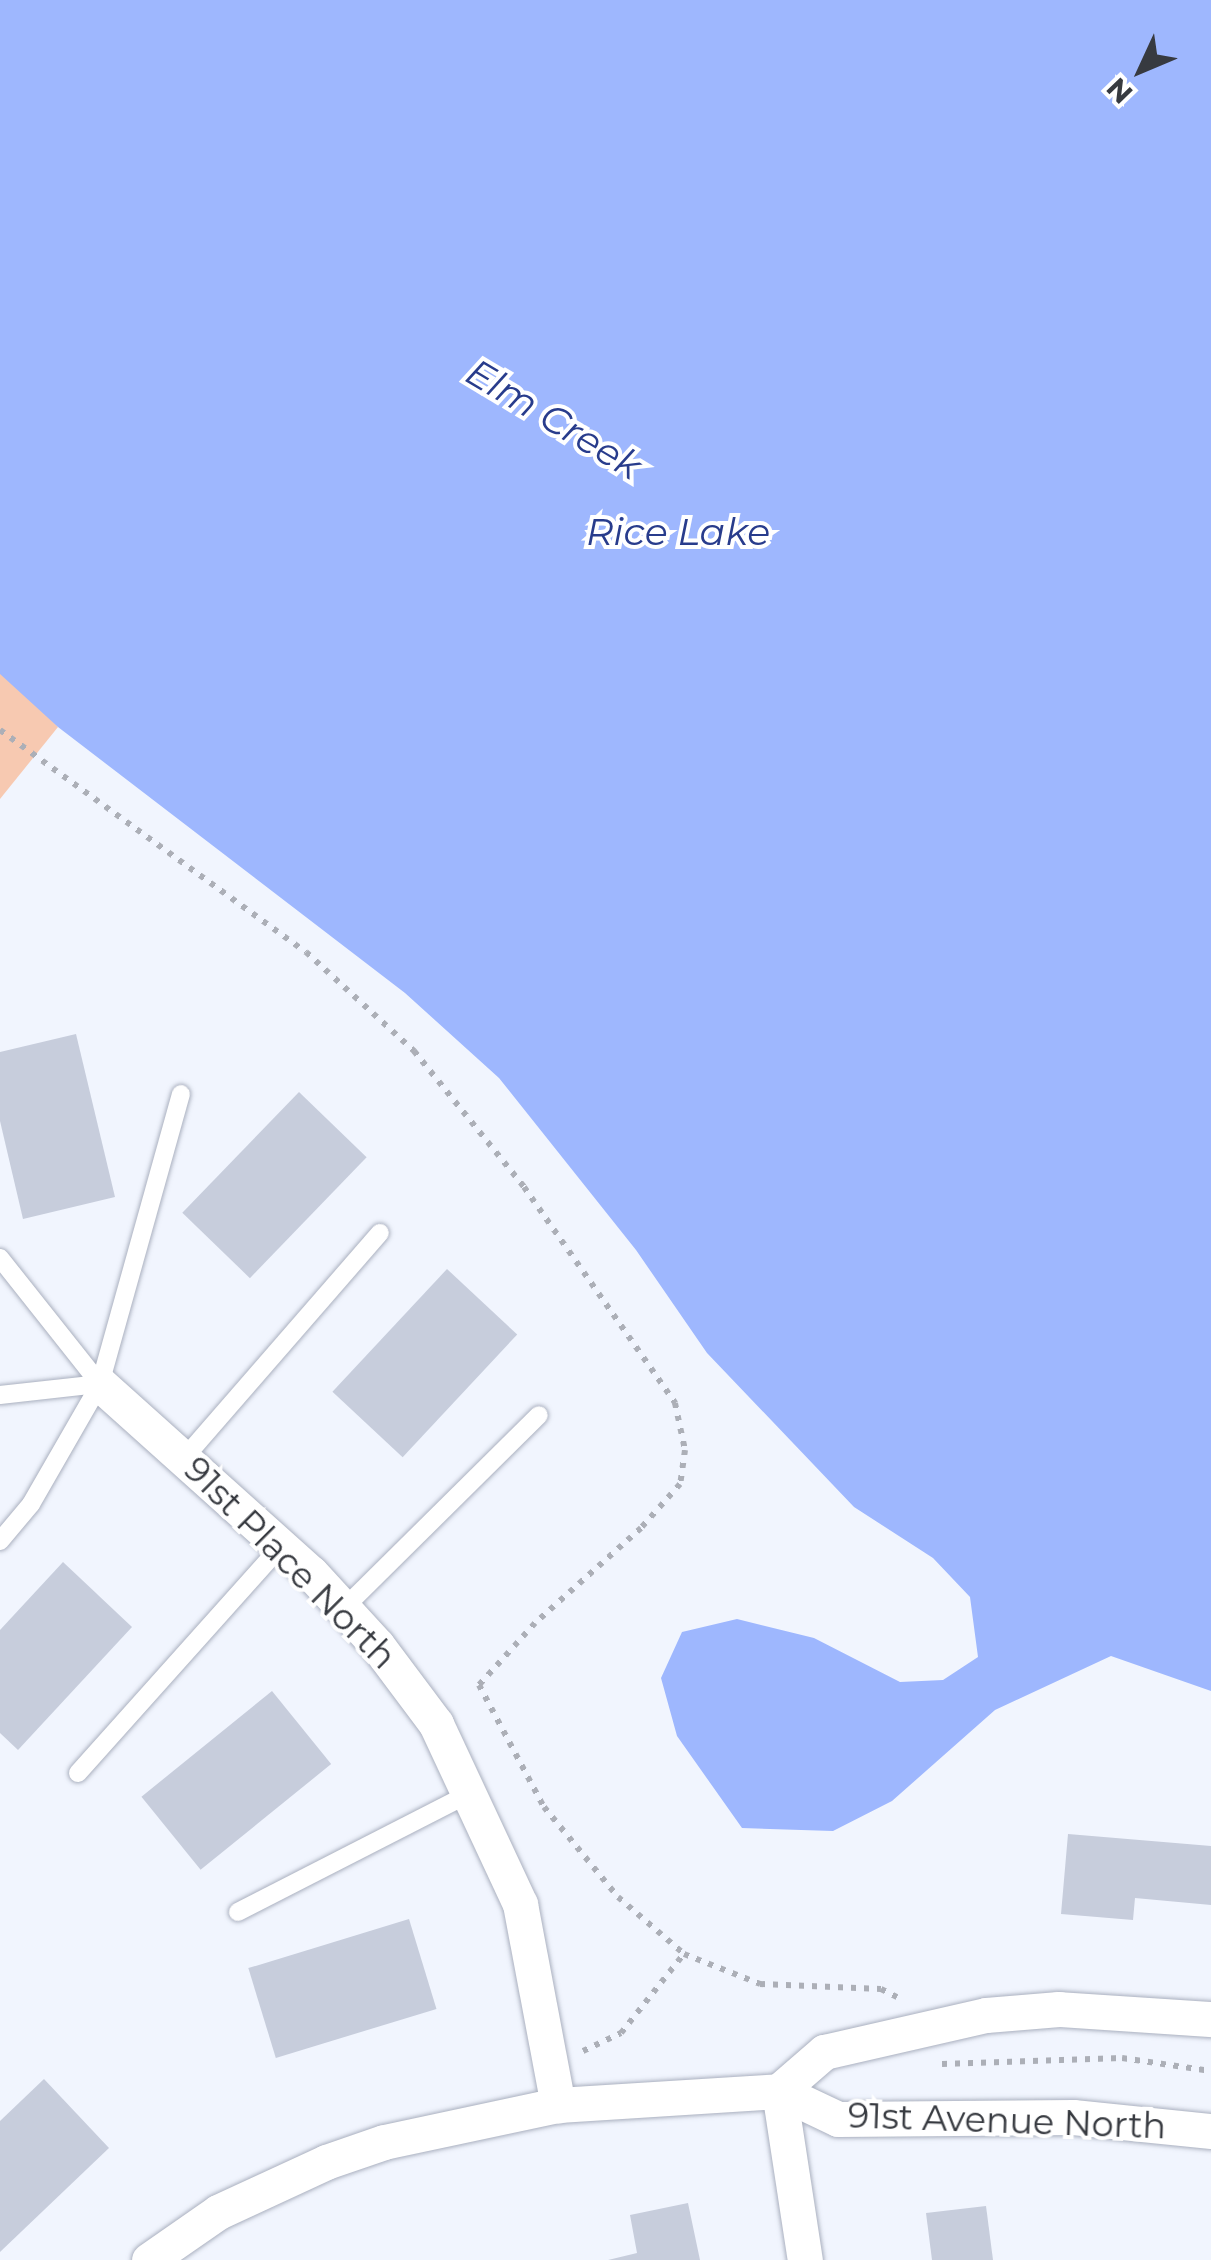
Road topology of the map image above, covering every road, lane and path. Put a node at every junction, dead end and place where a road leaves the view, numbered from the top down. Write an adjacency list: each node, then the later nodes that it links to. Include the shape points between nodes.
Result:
1 (2, 733): 15 (path, via 306,952 414,1051 524,1187 674,1404 685,1450 680,1484 535,1622 480,1685 544,1806 618,1897)
2 (181, 1094): 5 (lane)
3 (380, 1233): 8 (lane)
4 (0, 1258): 5 (lane)
5 (100, 1384): 6 (lane); 8 (street, 91st Place North); 9 (lane, via 32,1504)
6 (0, 1395)
7 (539, 1415): 11 (lane)
8 (185, 1456): 10 (street, 91st Place North)
9 (0, 1541)
10 (282, 1546): 11 (street, 91st Place North); 12 (lane)
11 (344, 1608): 13 (street, 91st Place North, via 409,1684)
12 (78, 1773)
13 (472, 1792): 14 (lane); 18 (street, 91st Place North, via 520,1904)
14 (238, 1912)
15 (684, 1954): 16 (path, via 760,1984 881,1989); 18 (path, via 621,2033)
16 (906, 2004)
17 (1211, 2019): 21 (street, 91st Avenue North, via 1060,2009 986,2015 824,2052)
18 (553, 2058): 22 (street, 91st Place North)
19 (932, 2058): 20 (path, via 955,2067 1122,2058)
20 (1211, 2071)
21 (779, 2091): 22 (street); 23 (street, 91st Avenue North, via 838,2119 1073,2116); 25 (street)
22 (558, 2105): 24 (street, via 384,2142 326,2162 218,2212)
23 (1211, 2131)
24 (150, 2260)
25 (805, 2260)

